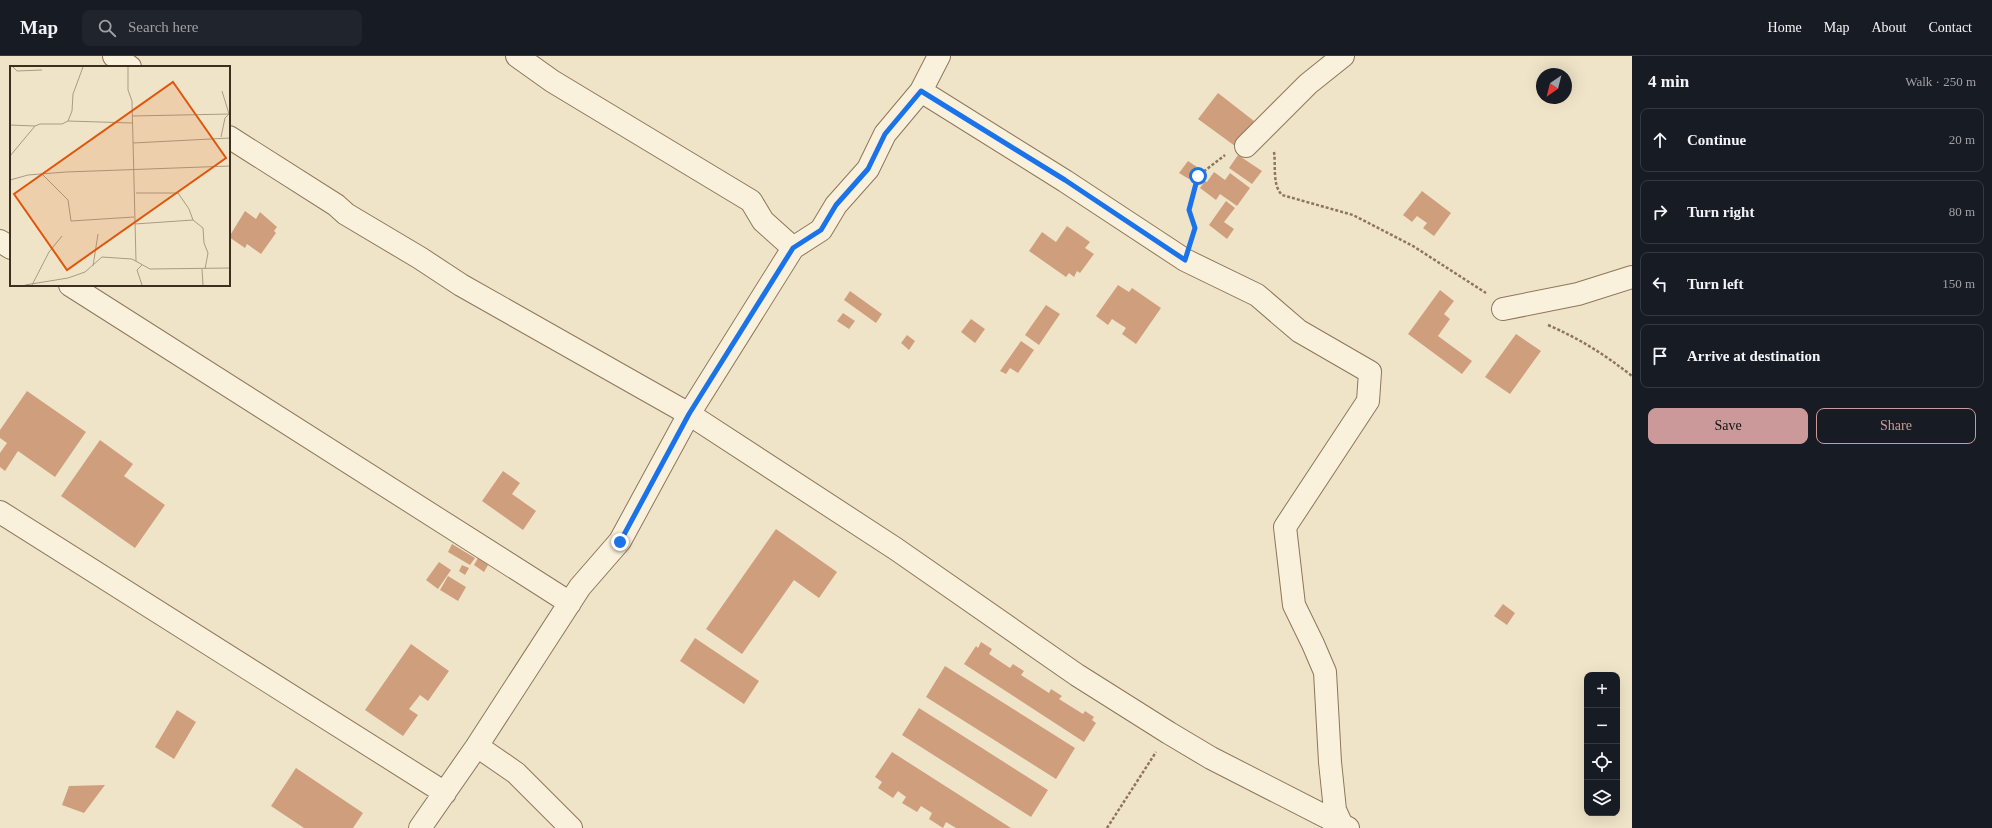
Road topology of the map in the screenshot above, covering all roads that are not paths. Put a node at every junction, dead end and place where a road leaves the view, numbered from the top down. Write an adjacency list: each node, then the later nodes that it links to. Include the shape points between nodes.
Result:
1 (114, 56): 5 (street)
2 (517, 56): 11 (street, via 552,81 751,201 763,221)
3 (939, 56): 6 (street)
4 (1344, 56): 8 (street, via 1308,84)
5 (129, 66)
6 (921, 91): 11 (street, via 885,134 868,169 836,205 821,230); 20 (street, via 1065,180 1185,260 1257,294 1299,331 1370,372 1368,401 1285,527 1294,605 1325,672 1335,810)
7 (230, 138): 15 (street, via 461,285)
8 (1246, 146)
9 (0, 240): 10 (street)
10 (10, 247)
11 (793, 248): 15 (street)
12 (1632, 277): 14 (street, via 1578,294)
13 (72, 286): 17 (street)
14 (1503, 309)
15 (689, 414): 17 (street, via 620,542 580,587); 20 (street, via 896,549 1077,675 1169,733 1218,762)
16 (0, 512): 19 (street)
17 (570, 603): 18 (street)
18 (477, 746): 19 (street); 22 (street, via 516,773)
19 (445, 793): 21 (street)
20 (1345, 826)
21 (420, 828)
22 (571, 828)

